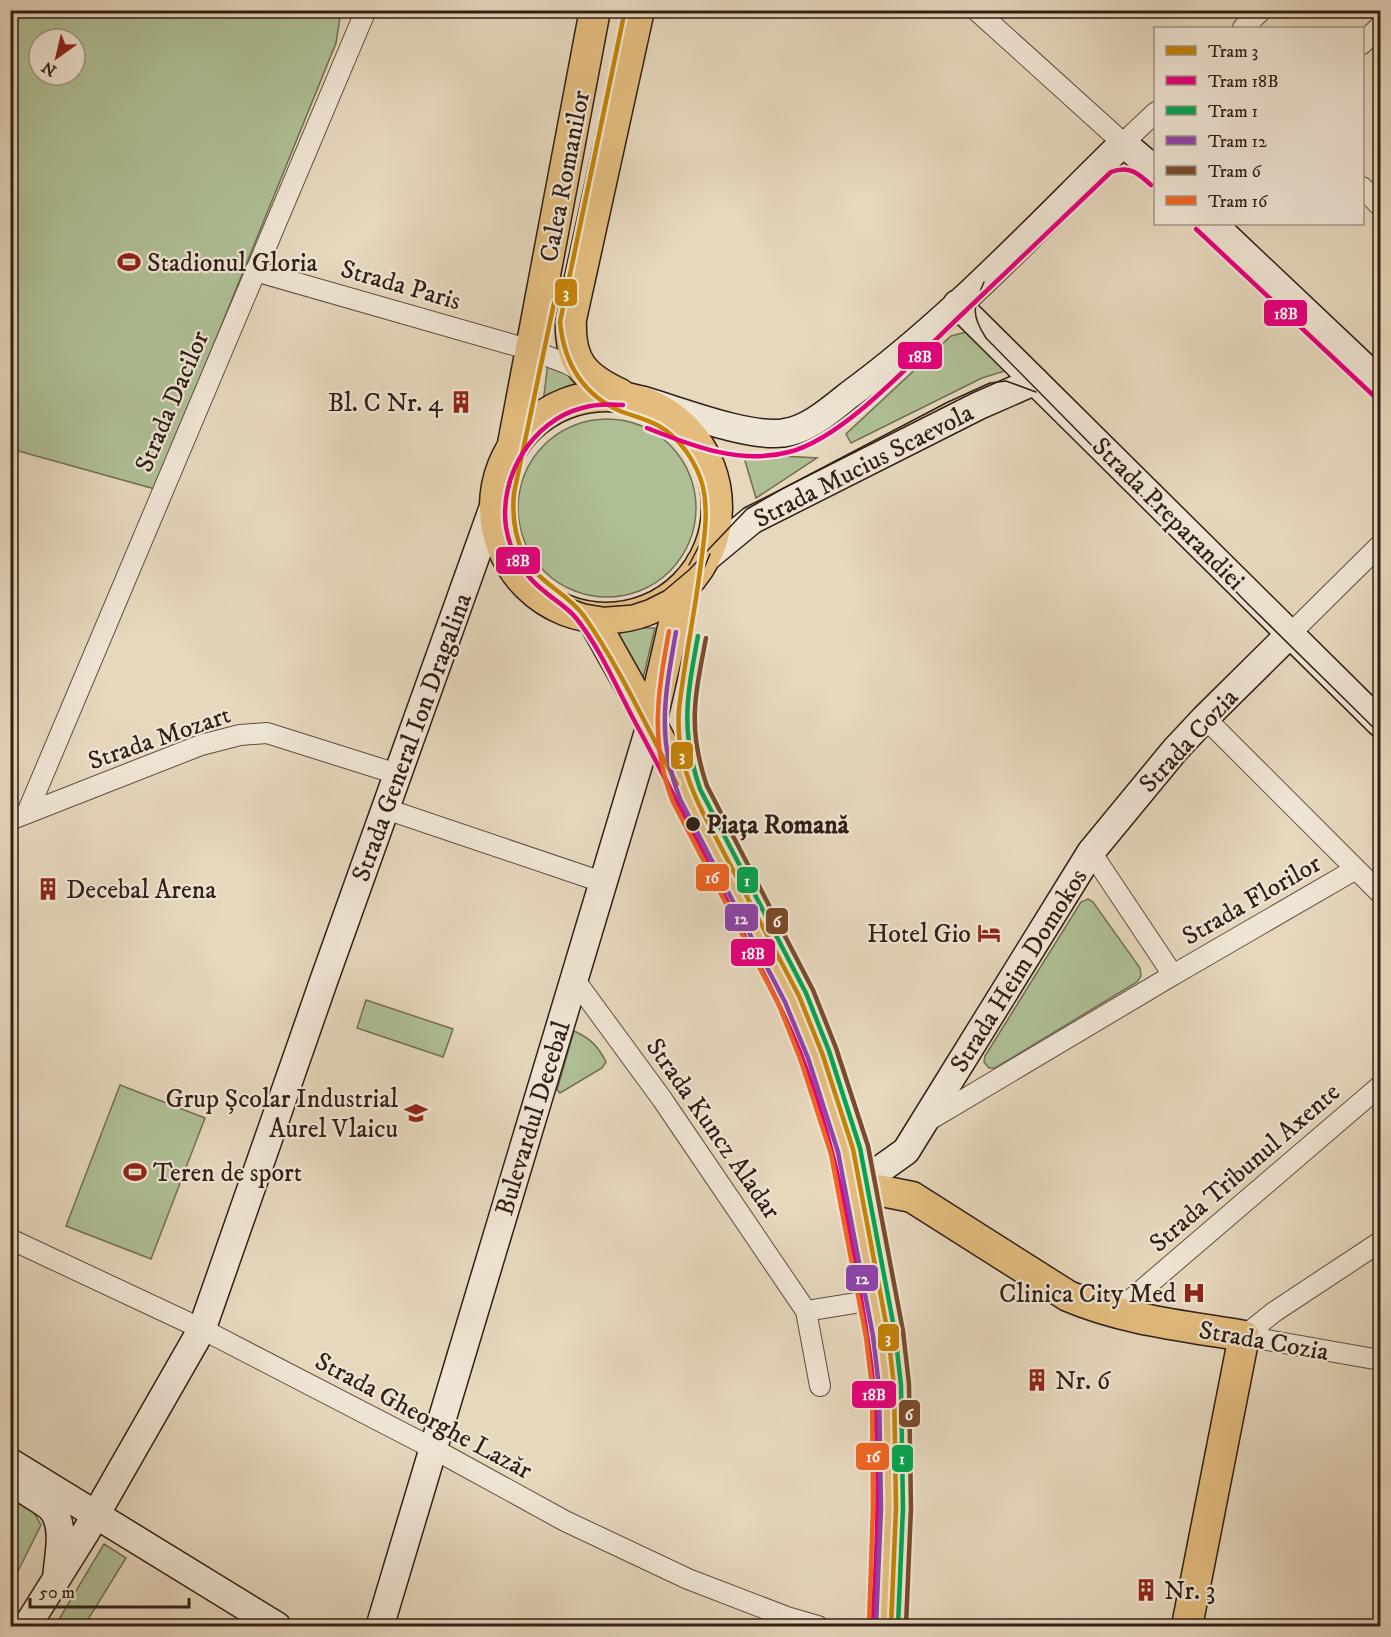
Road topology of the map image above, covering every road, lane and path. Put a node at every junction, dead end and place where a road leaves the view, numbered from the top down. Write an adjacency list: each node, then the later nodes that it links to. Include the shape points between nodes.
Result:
1 (366, 10): 15 (street, Strada Dacilor)
2 (595, 10): 17 (main road, Calea Romanilor)
3 (639, 10): 18 (main road, Calea Romanilor, via 571,319 573,348)
4 (976, 10): 10 (street)
5 (1262, 10): 7 (street)
6 (1380, 26): 8 (street)
7 (1244, 27)
8 (1364, 42)
9 (1154, 113): 10 (street)
10 (1123, 142): 11 (main road); 16 (main road)
11 (1154, 170)
12 (1364, 189): 13 (street)
13 (1380, 206)
14 (1214, 225): 20 (main road)
15 (255, 271): 17 (street, Strada Paris); 34 (street, Strada Dacilor)
16 (957, 304): 19 (main road, Strada Preparandiei); 21 (main road, via 882,371 818,418 784,433 742,429)
17 (531, 350): 18 (street, Strada Paris); 22 (main road, Calea Romanilor)
18 (585, 373): 21 (main road)
19 (1035, 381): 25 (main road, Strada Mucius Scaevola, via 752,520); 28 (main road, Strada Preparandiei)
20 (1380, 382)
21 (631, 397): 22 (main road, via 576,396 556,404 537,418); 25 (main road, via 659,408 684,430 710,472 717,506)
22 (513, 447): 23 (main road)
23 (498, 494): 27 (main road, via 500,530 509,557 521,576 559,607); 32 (main road, Strada General Ion Dragalina)
24 (1380, 545): 28 (street)
25 (700, 563): 26 (main road)
26 (681, 593): 27 (main road, via 649,612); 30 (main road)
27 (593, 620): 30 (main road)
28 (1290, 634): 29 (main road, Strada Cozia); 31 (main road, Strada Preparandiei)
29 (1205, 718): 35 (main road, Strada Cozia); 36 (street, Strada Florilor)
30 (651, 723): 37 (main road, Bulevardul Decebal); 43 (main road, via 801,1015 846,1142)
31 (1380, 723)
32 (397, 774): 33 (main road, Strada General Ion Dragalina); 34 (street, Strada Mozart, via 267,733 240,735 201,745)
33 (386, 809): 37 (street); 49 (main road, Strada General Ion Dragalina)
34 (19, 816)
35 (1091, 852): 39 (street, Strada Heim Domokos); 42 (main road, Strada Heim Domokos)
36 (1356, 869): 38 (street, Strada Florilor); 39 (street, Strada Florilor)
37 (602, 882): 40 (main road, Bulevardul Decebal)
38 (1380, 893)
39 (1173, 975): 42 (street, Strada Heim Domokos)
40 (574, 979): 47 (street, Strada Kuncz Aladar, via 662,1099); 53 (main road, Bulevardul Decebal)
41 (1380, 1086): 48 (street, Strada Tribunul Axente)
42 (923, 1124): 43 (main road, Strada Heim Domokos, via 906,1151)
43 (857, 1186): 46 (main road); 48 (main road, Strada Cozia, via 912,1197 1068,1296)
44 (10, 1239): 49 (street, Strada Gheorghe Lazăr)
45 (1380, 1242): 50 (street)
46 (874, 1300): 47 (street); 62 (main road, via 884,1353 888,1413 890,1559)
47 (806, 1311): 52 (street)
48 (1114, 1313): 50 (main road, Strada Cozia)
49 (202, 1329): 53 (street, Strada Gheorghe Lazăr); 56 (main road, Strada General Ion Dragalina)
50 (1244, 1336): 51 (street, Strada Cozia); 63 (main road)
51 (1380, 1360)
52 (820, 1386)
53 (432, 1448): 60 (main road, Bulevardul Decebal); 61 (street, Strada Gheorghe Lazăr, via 636,1555 728,1595)
54 (10, 1462): 56 (main road)
55 (10, 1480): 57 (main road, via 49,1506 56,1516 60,1541)
56 (96, 1513): 57 (main road, Strada General Ion Dragalina); 59 (main road)
57 (56, 1579): 58 (main road, Strada General Ion Dragalina)
58 (27, 1626)
59 (277, 1626)
60 (380, 1626)
61 (818, 1626)
62 (885, 1626)
63 (1187, 1626)

